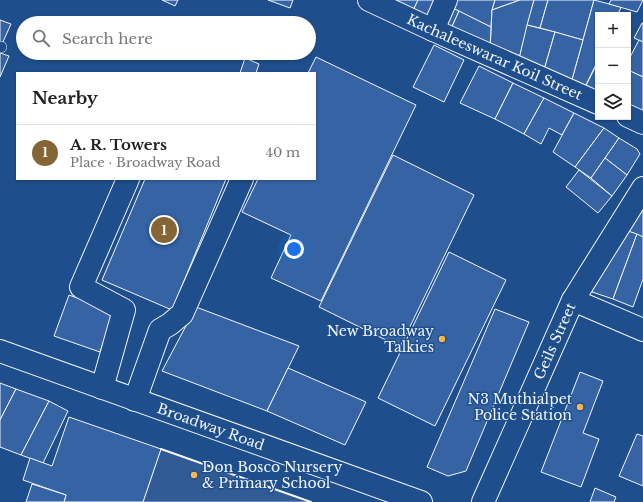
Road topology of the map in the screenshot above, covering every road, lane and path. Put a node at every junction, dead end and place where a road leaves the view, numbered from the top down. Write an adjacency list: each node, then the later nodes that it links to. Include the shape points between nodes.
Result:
1 (369, 0): 3 (street, Kachaleeswarar Koil Street)
2 (446, 0): 3 (street)
3 (433, 30): 4 (street, Kachaleeswarar Koil Street)
4 (595, 102)
5 (631, 117): 6 (street)
6 (643, 123)
7 (128, 180): 13 (street, via 81,287 124,310)
8 (242, 180): 14 (street, via 182,314 160,330)
9 (643, 188): 10 (street, Geils Street)
10 (572, 300): 11 (street); 16 (street, Geils Street)
11 (643, 330)
12 (0, 351): 13 (street, Broadway Road)
13 (102, 388): 14 (street, Broadway Road)
14 (135, 400): 15 (street, Broadway Road)
15 (421, 502)
16 (483, 502)

